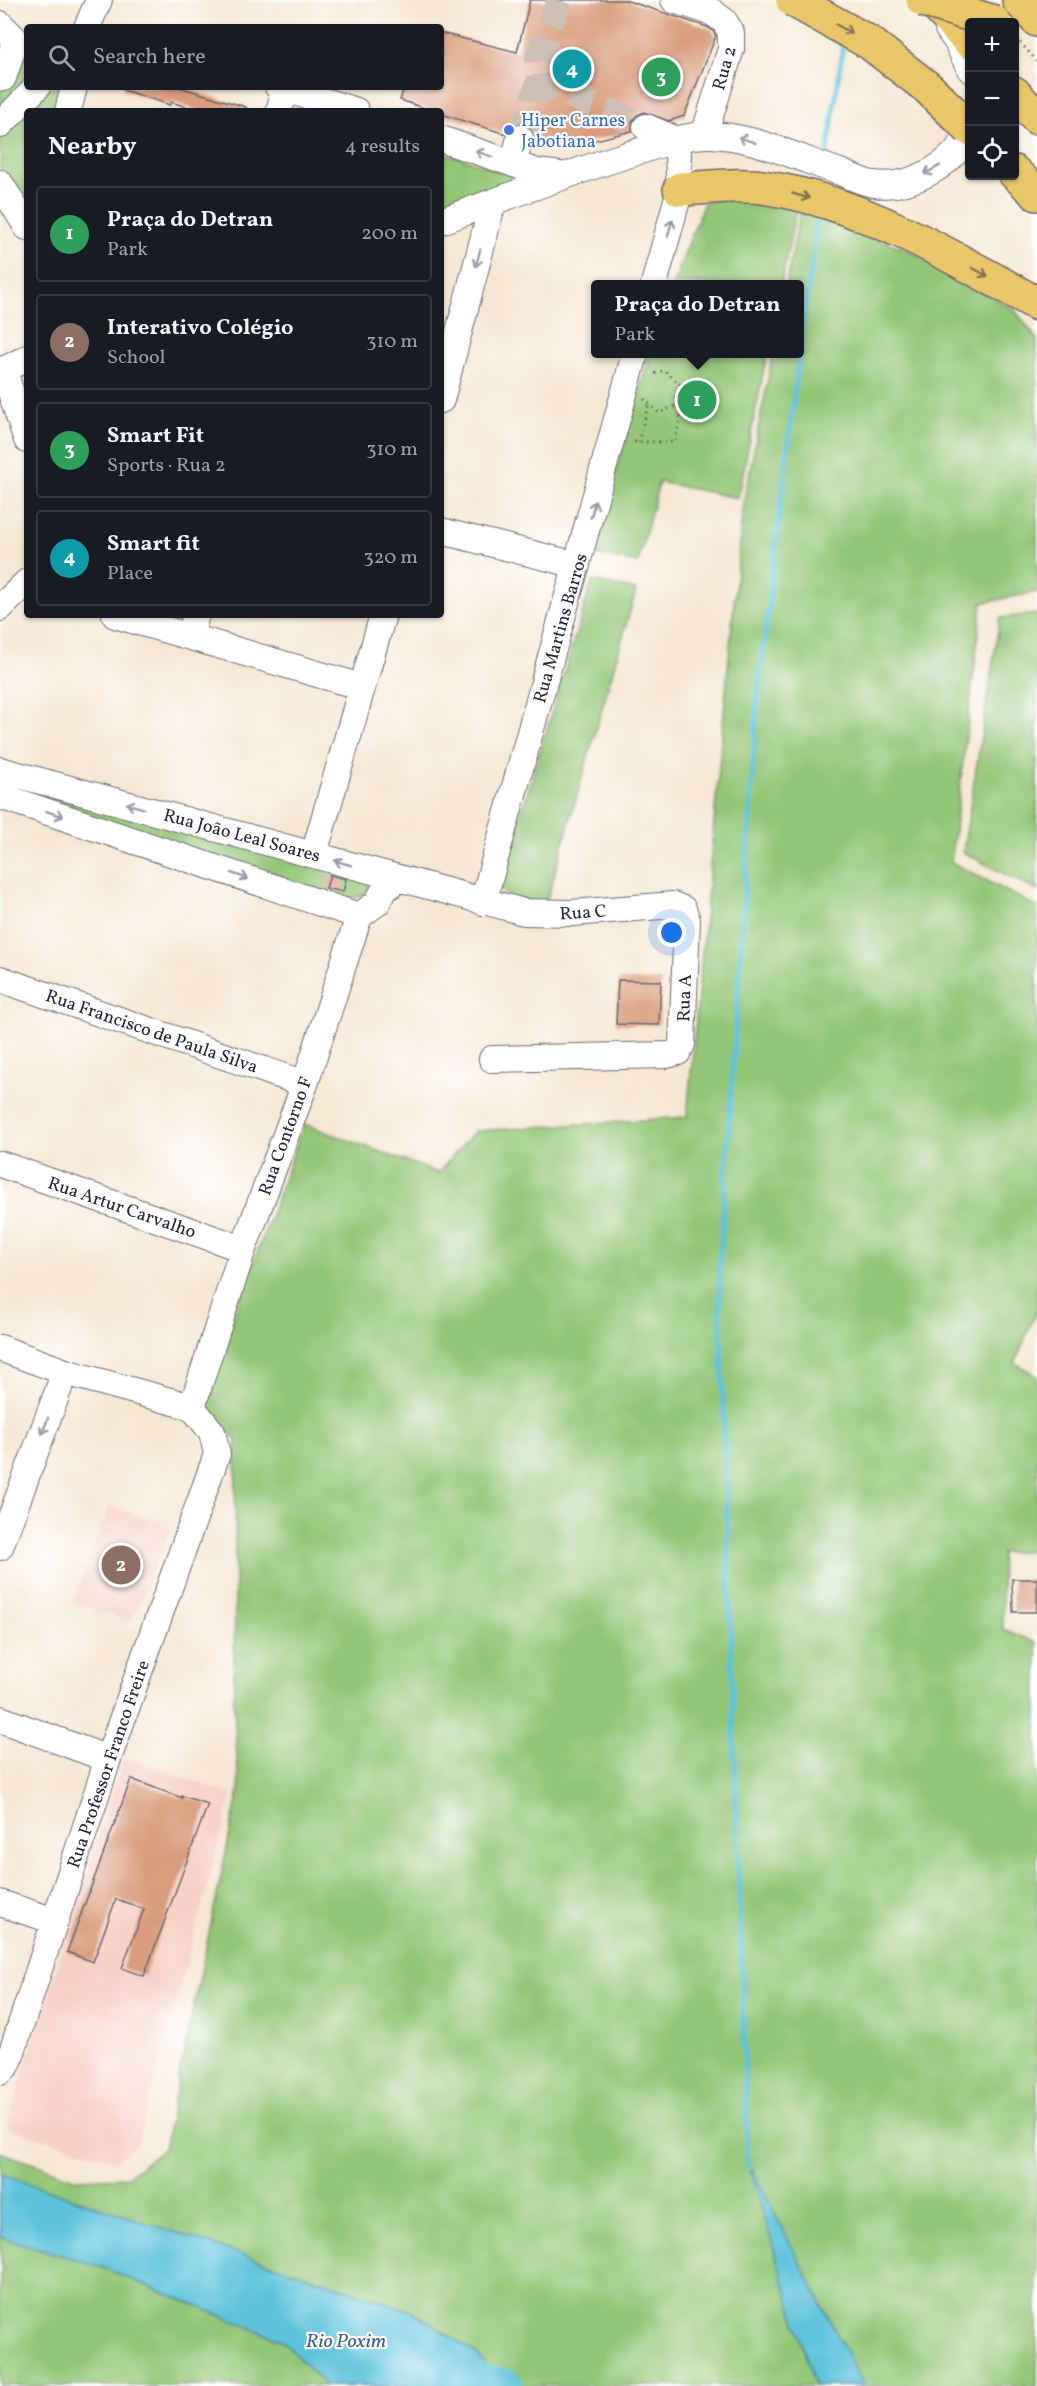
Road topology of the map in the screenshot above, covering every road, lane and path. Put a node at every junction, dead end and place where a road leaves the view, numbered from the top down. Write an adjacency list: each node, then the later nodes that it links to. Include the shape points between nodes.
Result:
1 (99, 0): 11 (street)
2 (674, 0): 31 (street, Rua 2, via 712,12 731,32 731,50)
3 (793, 0): 29 (main road, one-way to 29, bridge, via 870,43 928,88)
4 (924, 0): 7 (main road, bridge); 18 (street, via 957,42)
5 (931, 0): 15 (main road)
6 (1019, 0): 9 (main road)
7 (981, 18)
8 (0, 19): 12 (street)
9 (1037, 20)
10 (0, 24): 20 (street, via 14,38)
11 (88, 24)
12 (24, 25)
13 (1019, 31): 14 (main road)
14 (1037, 36)
15 (965, 38)
16 (1019, 41): 19 (path)
17 (24, 59): 20 (street)
18 (965, 60)
19 (1037, 61)
20 (2, 79)
21 (34, 90): 28 (street)
22 (73, 90): 25 (street)
23 (281, 96): 26 (street)
24 (1019, 98): 27 (main road)
25 (69, 108)
26 (341, 108)
27 (1037, 118)
28 (0, 125)
29 (967, 126)
30 (646, 127): 34 (street)
31 (704, 135): 33 (street, one-way to 31, via 950,159 931,172 903,182 874,184 736,137); 34 (street)
32 (520, 138): 36 (street)
33 (965, 139)
34 (677, 140): 37 (street); 40 (street)
35 (444, 141): 36 (street, one-way to 35)
36 (513, 164): 37 (street)
37 (561, 175): 42 (street)
38 (1019, 177): 41 (main road)
39 (0, 183): 44 (street)
40 (680, 189): 45 (street, one-way to 40); 46 (main road, one-way to 46, via 736,186 799,194 865,216 946,253)
41 (1037, 194)
42 (493, 202): 43 (street); 51 (street, one-way to 51)
43 (444, 220)
44 (24, 222)
45 (655, 280)
46 (1037, 304)
47 (634, 358): 56 (street, Rua Martins Barros)
48 (24, 360): 49 (street)
49 (2, 371): 55 (street)
50 (648, 377): 53 (path, via 664,370 686,390)
51 (444, 389)
52 (643, 398): 54 (path)
53 (684, 402): 54 (path, via 659,413); 57 (path, via 675,442)
54 (649, 403): 57 (path)
55 (24, 432)
56 (611, 442): 57 (path); 59 (street, Rua Martins Barros, one-way to 56)
57 (638, 442)
58 (444, 532): 59 (street)
59 (577, 565): 70 (street, Rua Martins Barros)
60 (24, 588): 61 (street)
61 (0, 608)
62 (136, 618): 64 (street)
63 (382, 618): 65 (street)
64 (193, 626): 65 (street)
65 (362, 687): 68 (street)
66 (0, 770): 68 (street, Rua João Leal Soares, one-way to 66)
67 (0, 796): 72 (street, Rua João Leal Soares, one-way to 72)
68 (314, 854): 69 (street, Rua João Leal Soares, one-way to 68)
69 (399, 879): 70 (street, Rua João Leal Soares); 72 (street, via 385,889 377,903)
70 (483, 902): 71 (street, Rua C, via 547,914 673,905)
71 (682, 909): 74 (street, Rua A, via 687,920 682,1044 678,1052)
72 (358, 916): 75 (street, Rua Contorno F)
73 (0, 979): 75 (street, Rua Francisco de Paula Silva)
74 (492, 1059)
75 (305, 1084): 77 (street, Rua Contorno F)
76 (0, 1164): 77 (street, Rua Artur Carvalho)
77 (243, 1249): 80 (street, Rua Contorno F)
78 (0, 1348): 79 (street)
79 (65, 1372): 80 (street); 81 (street, one-way to 81)
80 (192, 1407): 83 (street, Rua Professor Franco Freire, via 212,1432 217,1454)
81 (2, 1534)
82 (0, 1719): 83 (street)
83 (108, 1759): 85 (street, Rua Professor Franco Freire)
84 (0, 1903): 85 (street)
85 (55, 1921): 86 (street, Rua Professor Franco Freire, via 8,2064)
86 (0, 2073)

